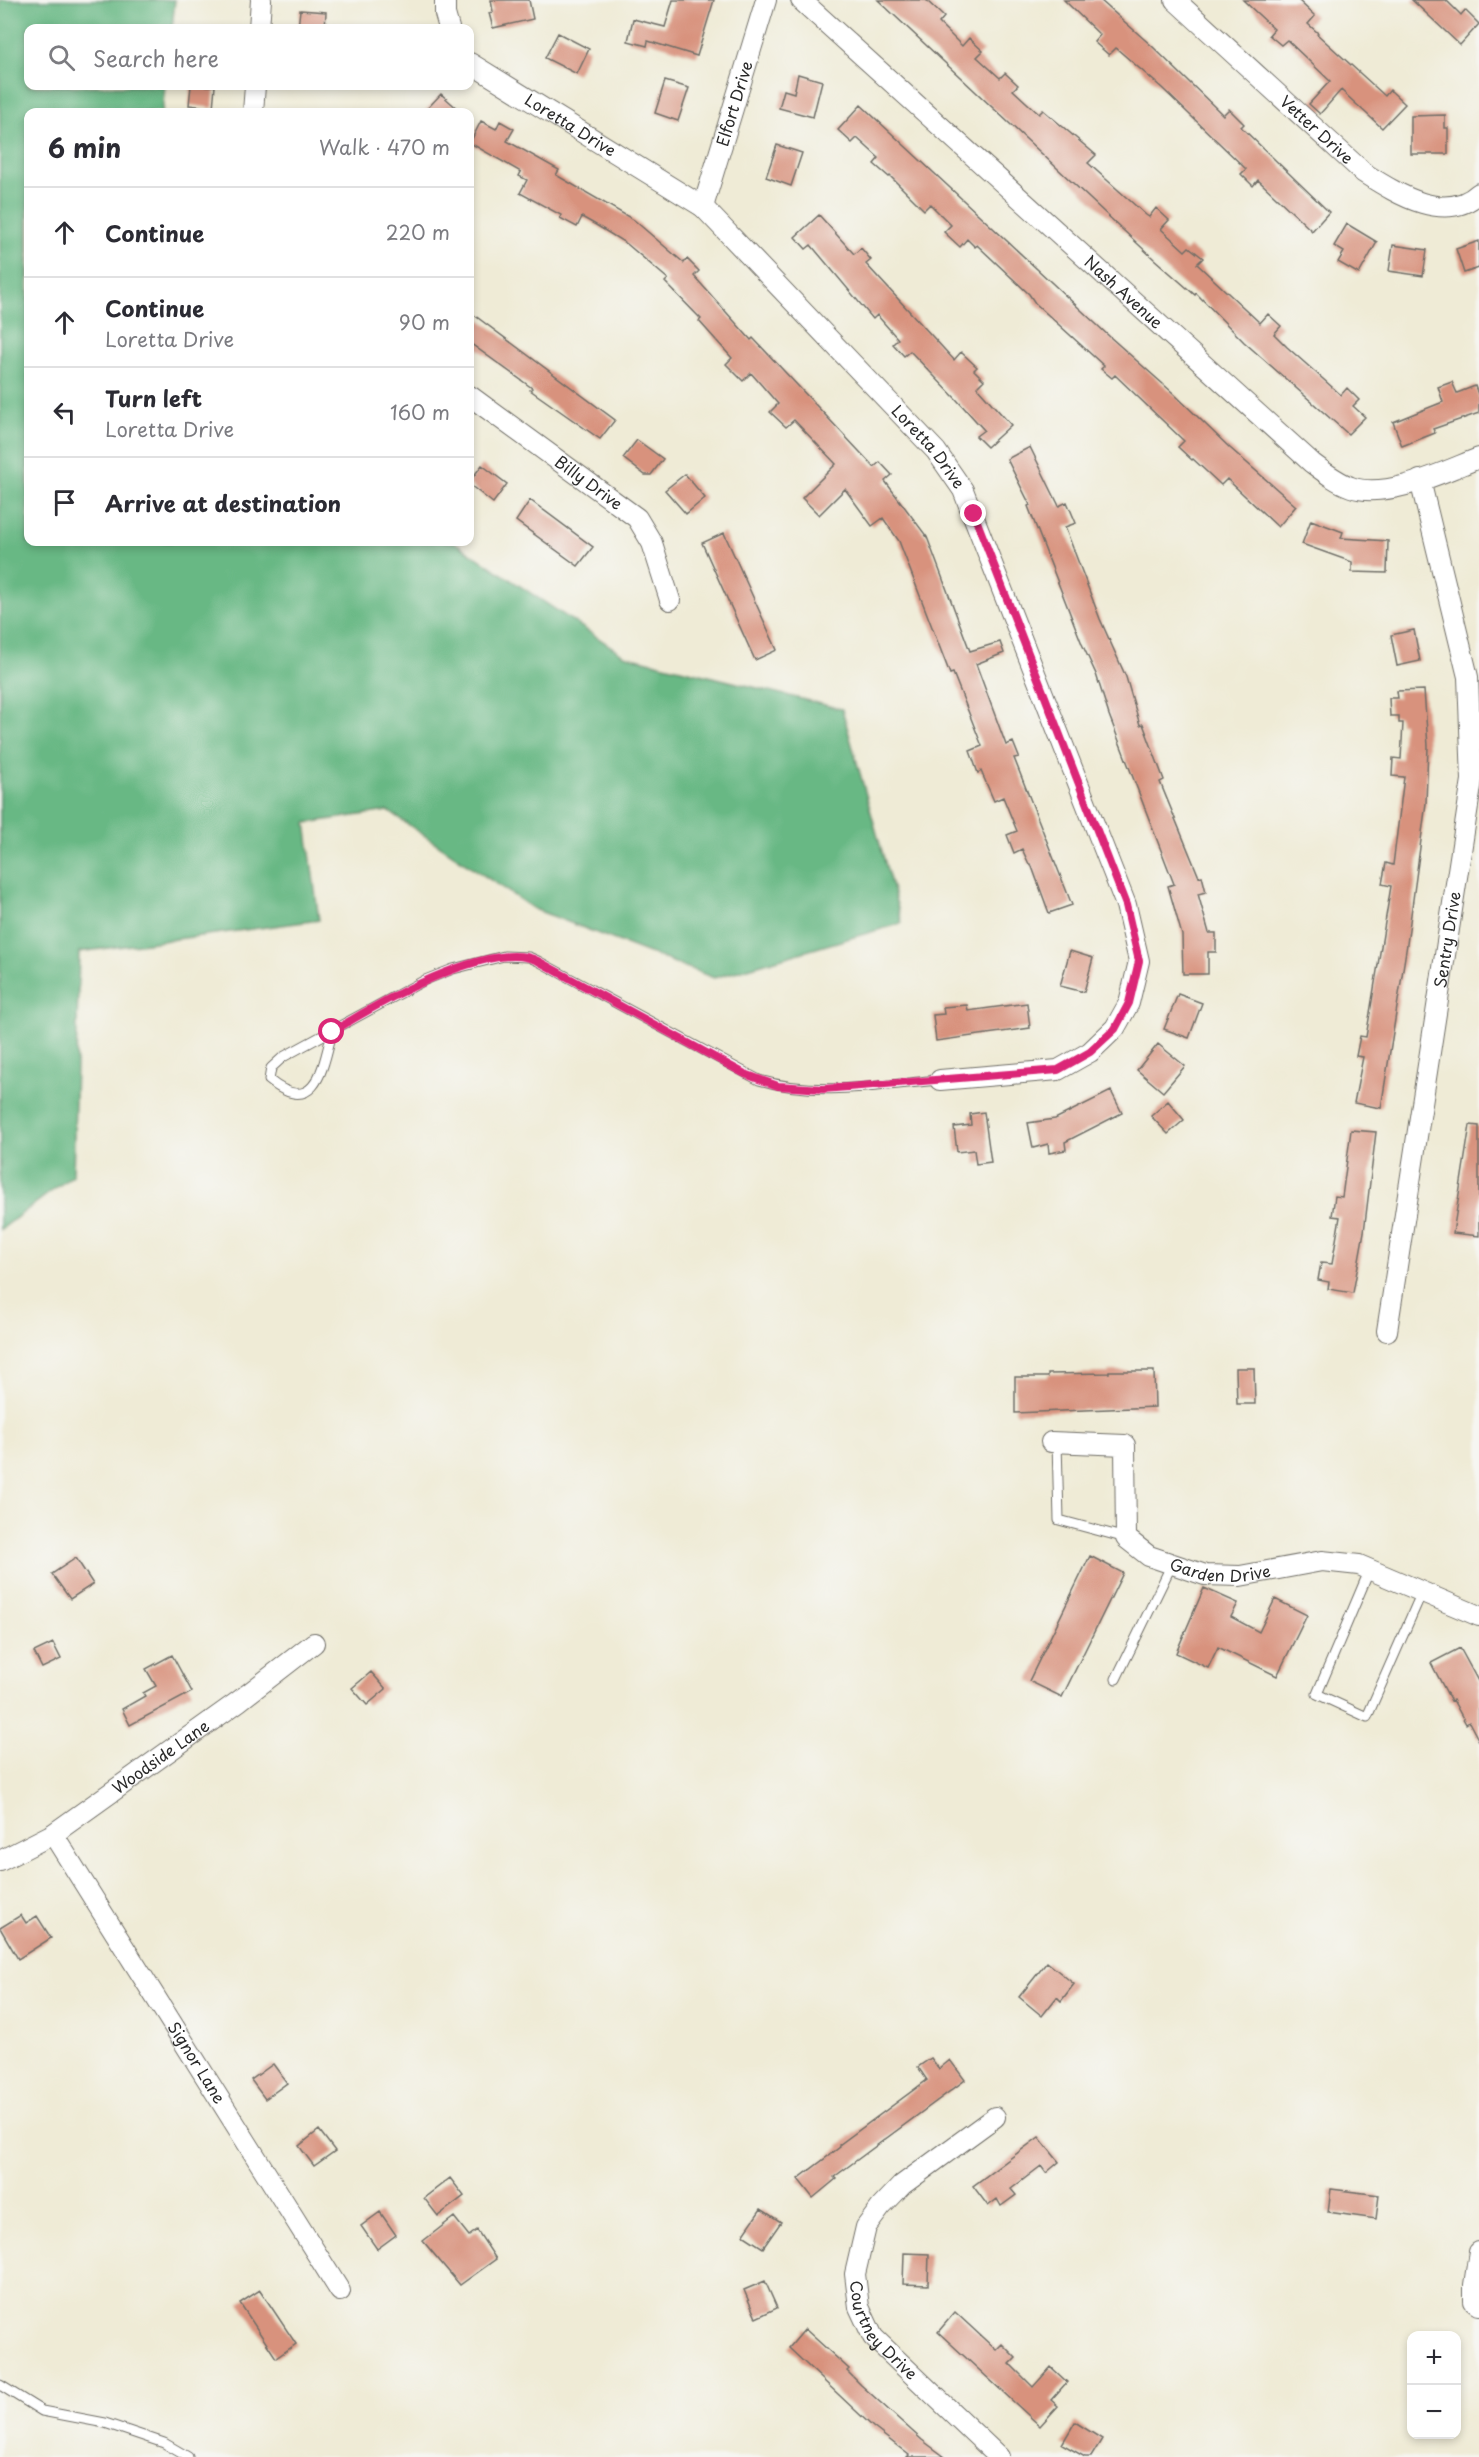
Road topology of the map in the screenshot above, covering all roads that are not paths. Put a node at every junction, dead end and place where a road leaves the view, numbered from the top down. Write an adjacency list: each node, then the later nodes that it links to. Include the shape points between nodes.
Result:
1 (261, 0): 6 (street)
2 (445, 0): 7 (street)
3 (766, 0): 12 (street, Elfort Drive)
4 (801, 0): 15 (street, Nash Avenue, via 1312,463 1351,488 1374,492)
5 (1175, 0): 11 (street, Vetter Drive, via 1372,178 1396,193 1450,208)
6 (259, 24)
7 (448, 24)
8 (474, 65): 12 (street, Loretta Drive)
9 (255, 90): 10 (street)
10 (253, 108)
11 (1479, 194)
12 (703, 207): 18 (street, Loretta Drive, via 936,451 963,490 1126,905 1139,961 1129,1003 1115,1029 1090,1052 1058,1070)
13 (474, 399): 16 (street, Billy Drive, via 637,518 652,543)
14 (1479, 458): 15 (street, Nash Avenue)
15 (1420, 480): 19 (street, Sentry Drive, via 1468,677 1472,780)
16 (670, 600)
17 (332, 1032): 17 (lane, via 283,1058 271,1068 269,1080 295,1094 309,1091 321,1076); 18 (lane, via 425,980 504,956 520,956 538,961 759,1080 778,1086 823,1089)
18 (940, 1080)
19 (1387, 1331)
20 (1054, 1442): 21 (lane, via 1059,1520); 21 (street, via 1125,1445)
21 (1126, 1538): 22 (street, Garden Drive, via 1149,1556)
22 (1172, 1564): 23 (street, Garden Drive, via 1205,1575 1240,1576 1322,1561); 27 (lane)
23 (1370, 1569): 24 (street, Garden Drive); 24 (lane, via 1317,1694 1367,1717)
24 (1422, 1592): 25 (street, Garden Drive)
25 (1479, 1616)
26 (314, 1642): 28 (street, Woodside Lane, via 239,1701)
27 (1116, 1679)
28 (53, 1834): 29 (street, Woodside Lane); 32 (street, Signor Lane)
29 (0, 1861)
30 (995, 2117): 36 (street, Courtney Drive, via 902,2185 881,2207 866,2227 855,2274 859,2307 873,2337)
31 (1479, 2252): 33 (street, via 1474,2301)
32 (340, 2291)
33 (1479, 2305)
34 (0, 2385): 35 (lane, via 42,2411 105,2423 164,2443)
35 (188, 2457)
36 (999, 2457)

